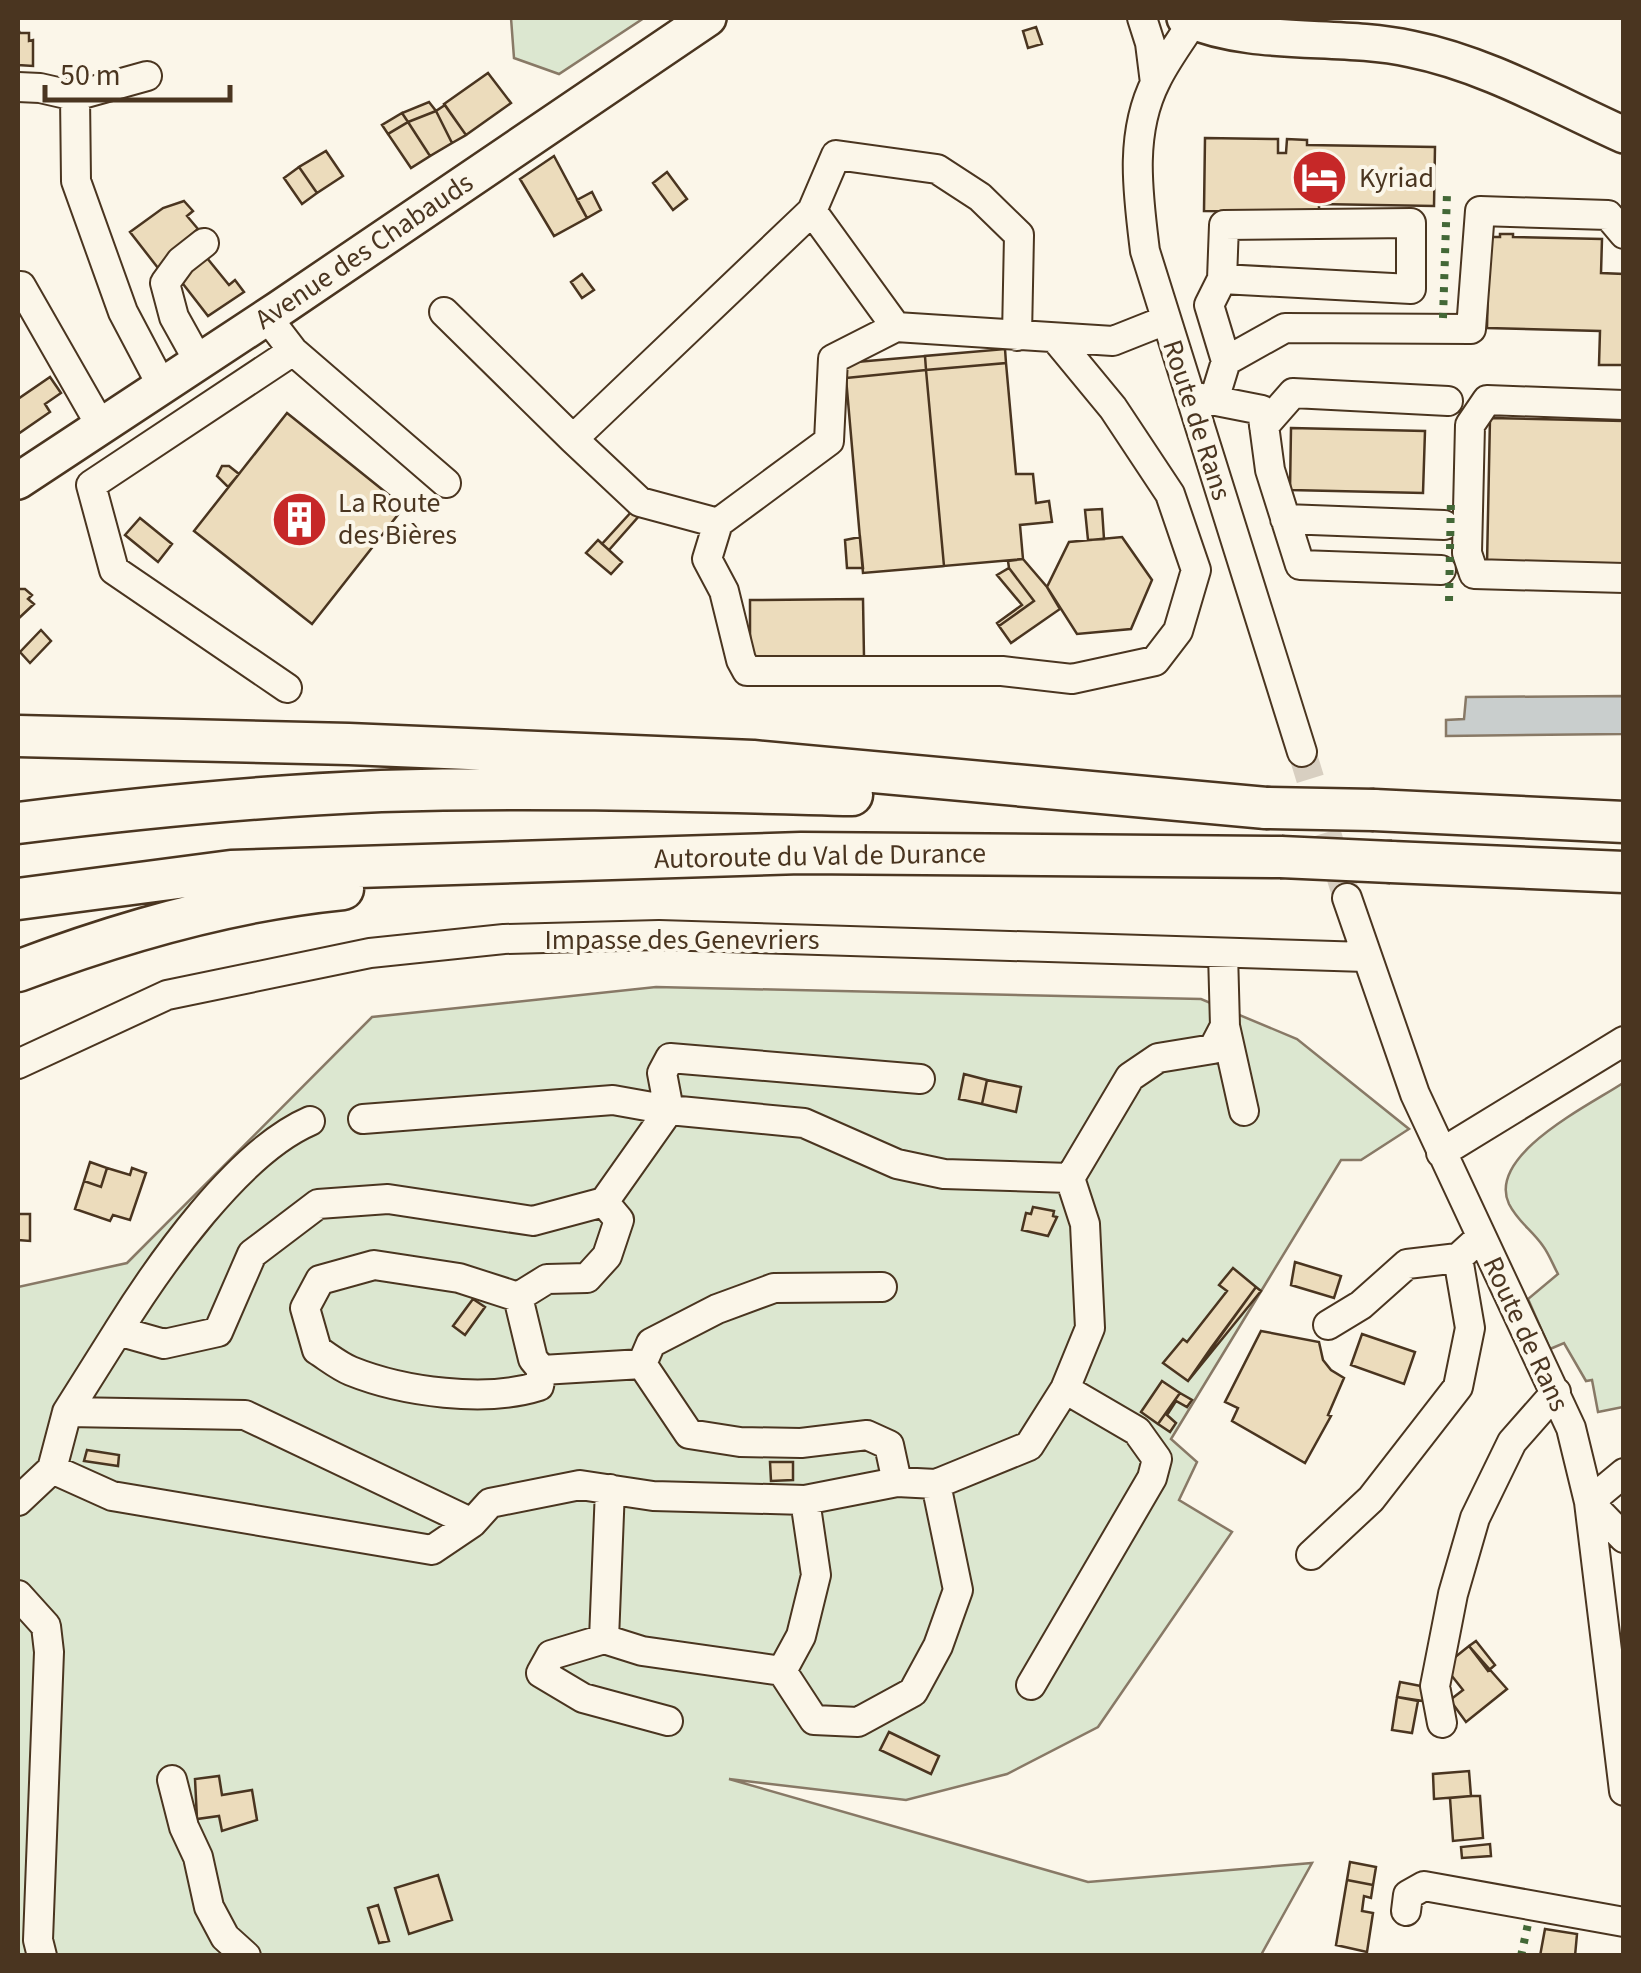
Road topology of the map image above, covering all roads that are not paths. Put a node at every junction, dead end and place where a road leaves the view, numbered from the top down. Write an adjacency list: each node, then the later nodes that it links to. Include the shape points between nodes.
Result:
1 (708, 18): 15 (main road, Avenue des Chabauds)
2 (1142, 18): 5 (street, Route de Rans)
3 (1189, 19): 5 (street, Route de Rans); 8 (main road, via 1246,33 1438,55)
4 (146, 76): 7 (street)
5 (1154, 83): 16 (street, Route de Rans, via 1135,175 1145,251)
6 (18, 87): 7 (street)
7 (74, 96): 23 (street, via 76,181 123,312)
8 (1624, 134)
9 (812, 211): 17 (street); 18 (street, via 836,154 936,170 980,197 1019,235); 29 (street)
10 (1624, 234): 22 (street, via 1608,215 1480,211 1471,329 1284,328)
11 (204, 242): 21 (street, via 180,260 166,283 174,317)
12 (1222, 278): 12 (street, via 1412,289 1411,223 1224,225); 22 (street, via 1209,305)
13 (19, 281): 27 (street)
14 (444, 312): 29 (street)
15 (267, 316): 20 (street); 21 (main road, Avenue des Chabauds)
16 (1166, 320): 19 (street, via 1113,342); 24 (street, Route de Rans)
17 (896, 327): 18 (street); 33 (street, via 833,359 828,441)
18 (1017, 336): 19 (street)
19 (1056, 339): 33 (street, via 1113,408 1170,494 1196,570 1178,631 1155,661 1072,679 1002,671 747,671 724,590 707,560)
20 (293, 351): 31 (street); 37 (street, via 91,485 114,570)
21 (199, 362): 23 (main road, Avenue des Chabauds)
22 (1226, 362): 24 (street)
23 (162, 386): 27 (main road, Avenue des Chabauds)
24 (1202, 398): 28 (street, via 1262,410); 39 (street, Route de Rans)
25 (1448, 401): 28 (street, via 1292,393)
26 (1624, 404): 36 (street, via 1487,400 1470,425 1467,553 1474,574)
27 (101, 426): 30 (main road, Avenue des Chabauds)
28 (1264, 426): 32 (street)
29 (573, 439): 33 (street, via 640,502)
30 (18, 480)
31 (446, 482)
32 (1286, 519): 34 (street); 35 (street, via 1300,564)
33 (718, 523)
34 (1444, 525)
35 (1441, 570)
36 (1624, 578)
37 (287, 688)
38 (18, 736): 40 (highway, via 753,762)
39 (1302, 752)
40 (1266, 808): 41 (highway, Autoroute du Val de Durance, bridge); 42 (highway, Autoroute du Val de Durance, via 618,788 342,794)
41 (1624, 822)
42 (18, 823)
43 (801, 852): 44 (highway, Autoroute du Val de Durance, bridge, via 1281,857); 46 (highway, Autoroute du Val de Durance, via 231,872); 49 (highway, via 331,890 212,911)
44 (1624, 872)
45 (1347, 898): 48 (street, Route de Rans)
46 (18, 899)
47 (1223, 953): 48 (street, Impasse des Genevriers); 50 (street); 52 (street, Impasse des Genevriers, via 659,935 504,939 370,953 167,995)
48 (1366, 958): 58 (street, Route de Rans)
49 (18, 971)
50 (1225, 1026): 55 (street); 59 (street, via 1213,1049 1158,1058 1130,1077)
51 (1624, 1041): 58 (street)
52 (18, 1064)
53 (920, 1078): 54 (street, via 670,1058 662,1073)
54 (669, 1110): 56 (street, via 613,1100); 59 (street, via 804,1123 897,1164 944,1174); 60 (street)
55 (1244, 1111)
56 (362, 1119)
57 (310, 1121): 66 (street, via 242,1169 150,1278)
58 (1440, 1153): 61 (street, Route de Rans)
59 (1070, 1178): 69 (street, via 1085,1224 1090,1328)
60 (604, 1202): 64 (street, via 618,1220 607,1256 586,1278 547,1279); 66 (street, via 533,1220 388,1199 318,1204 252,1254 218,1332 164,1344)
61 (1480, 1237): 62 (street); 70 (street, Route de Rans)
62 (1458, 1258): 65 (street, via 1407,1264); 82 (street, via 1470,1328 1458,1387 1371,1499)
63 (882, 1287): 67 (street, via 774,1288 651,1343)
64 (518, 1297): 68 (street, via 533,1360); 68 (street, via 459,1278 374,1265 320,1280 305,1308 317,1350 350,1371 435,1392 513,1394 539,1386)
65 (1328, 1326)
66 (118, 1331): 71 (street)
67 (642, 1364): 68 (street); 74 (street, via 689,1434 801,1443 867,1436 890,1445)
68 (542, 1370)
69 (1065, 1390): 75 (street, via 1029,1446); 86 (street, via 1136,1431 1156,1459 1152,1478)
70 (1556, 1392): 79 (street, Route de Rans); 88 (street, via 1512,1442 1476,1518 1435,1686)
71 (68, 1412): 72 (street); 80 (street, via 245,1415)
72 (52, 1469): 78 (street); 80 (street, via 112,1496 432,1550)
73 (1624, 1473): 79 (street)
74 (897, 1482): 75 (street); 77 (street)
75 (936, 1484): 85 (street, via 958,1590 912,1692 858,1722 814,1720)
76 (610, 1489): 77 (street); 80 (street, via 580,1485 490,1503); 84 (street)
77 (805, 1500): 85 (street, via 816,1575 801,1636)
78 (18, 1501)
79 (1589, 1502): 81 (street); 90 (street, Route de Rans)
80 (472, 1523)
81 (1624, 1538)
82 (1311, 1555)
83 (18, 1595): 93 (street, via 46,1626 49,1652)
84 (604, 1639): 85 (street, via 642,1651); 87 (street, via 551,1656 541,1673 583,1698)
85 (782, 1671)
86 (1031, 1686)
87 (668, 1722)
88 (1442, 1723)
89 (172, 1780): 94 (street, via 210,1907 225,1937)
90 (1624, 1791)
91 (1406, 1912): 92 (street, via 1408,1895 1424,1886)
92 (1624, 1922)
93 (42, 1956)
94 (246, 1956)

